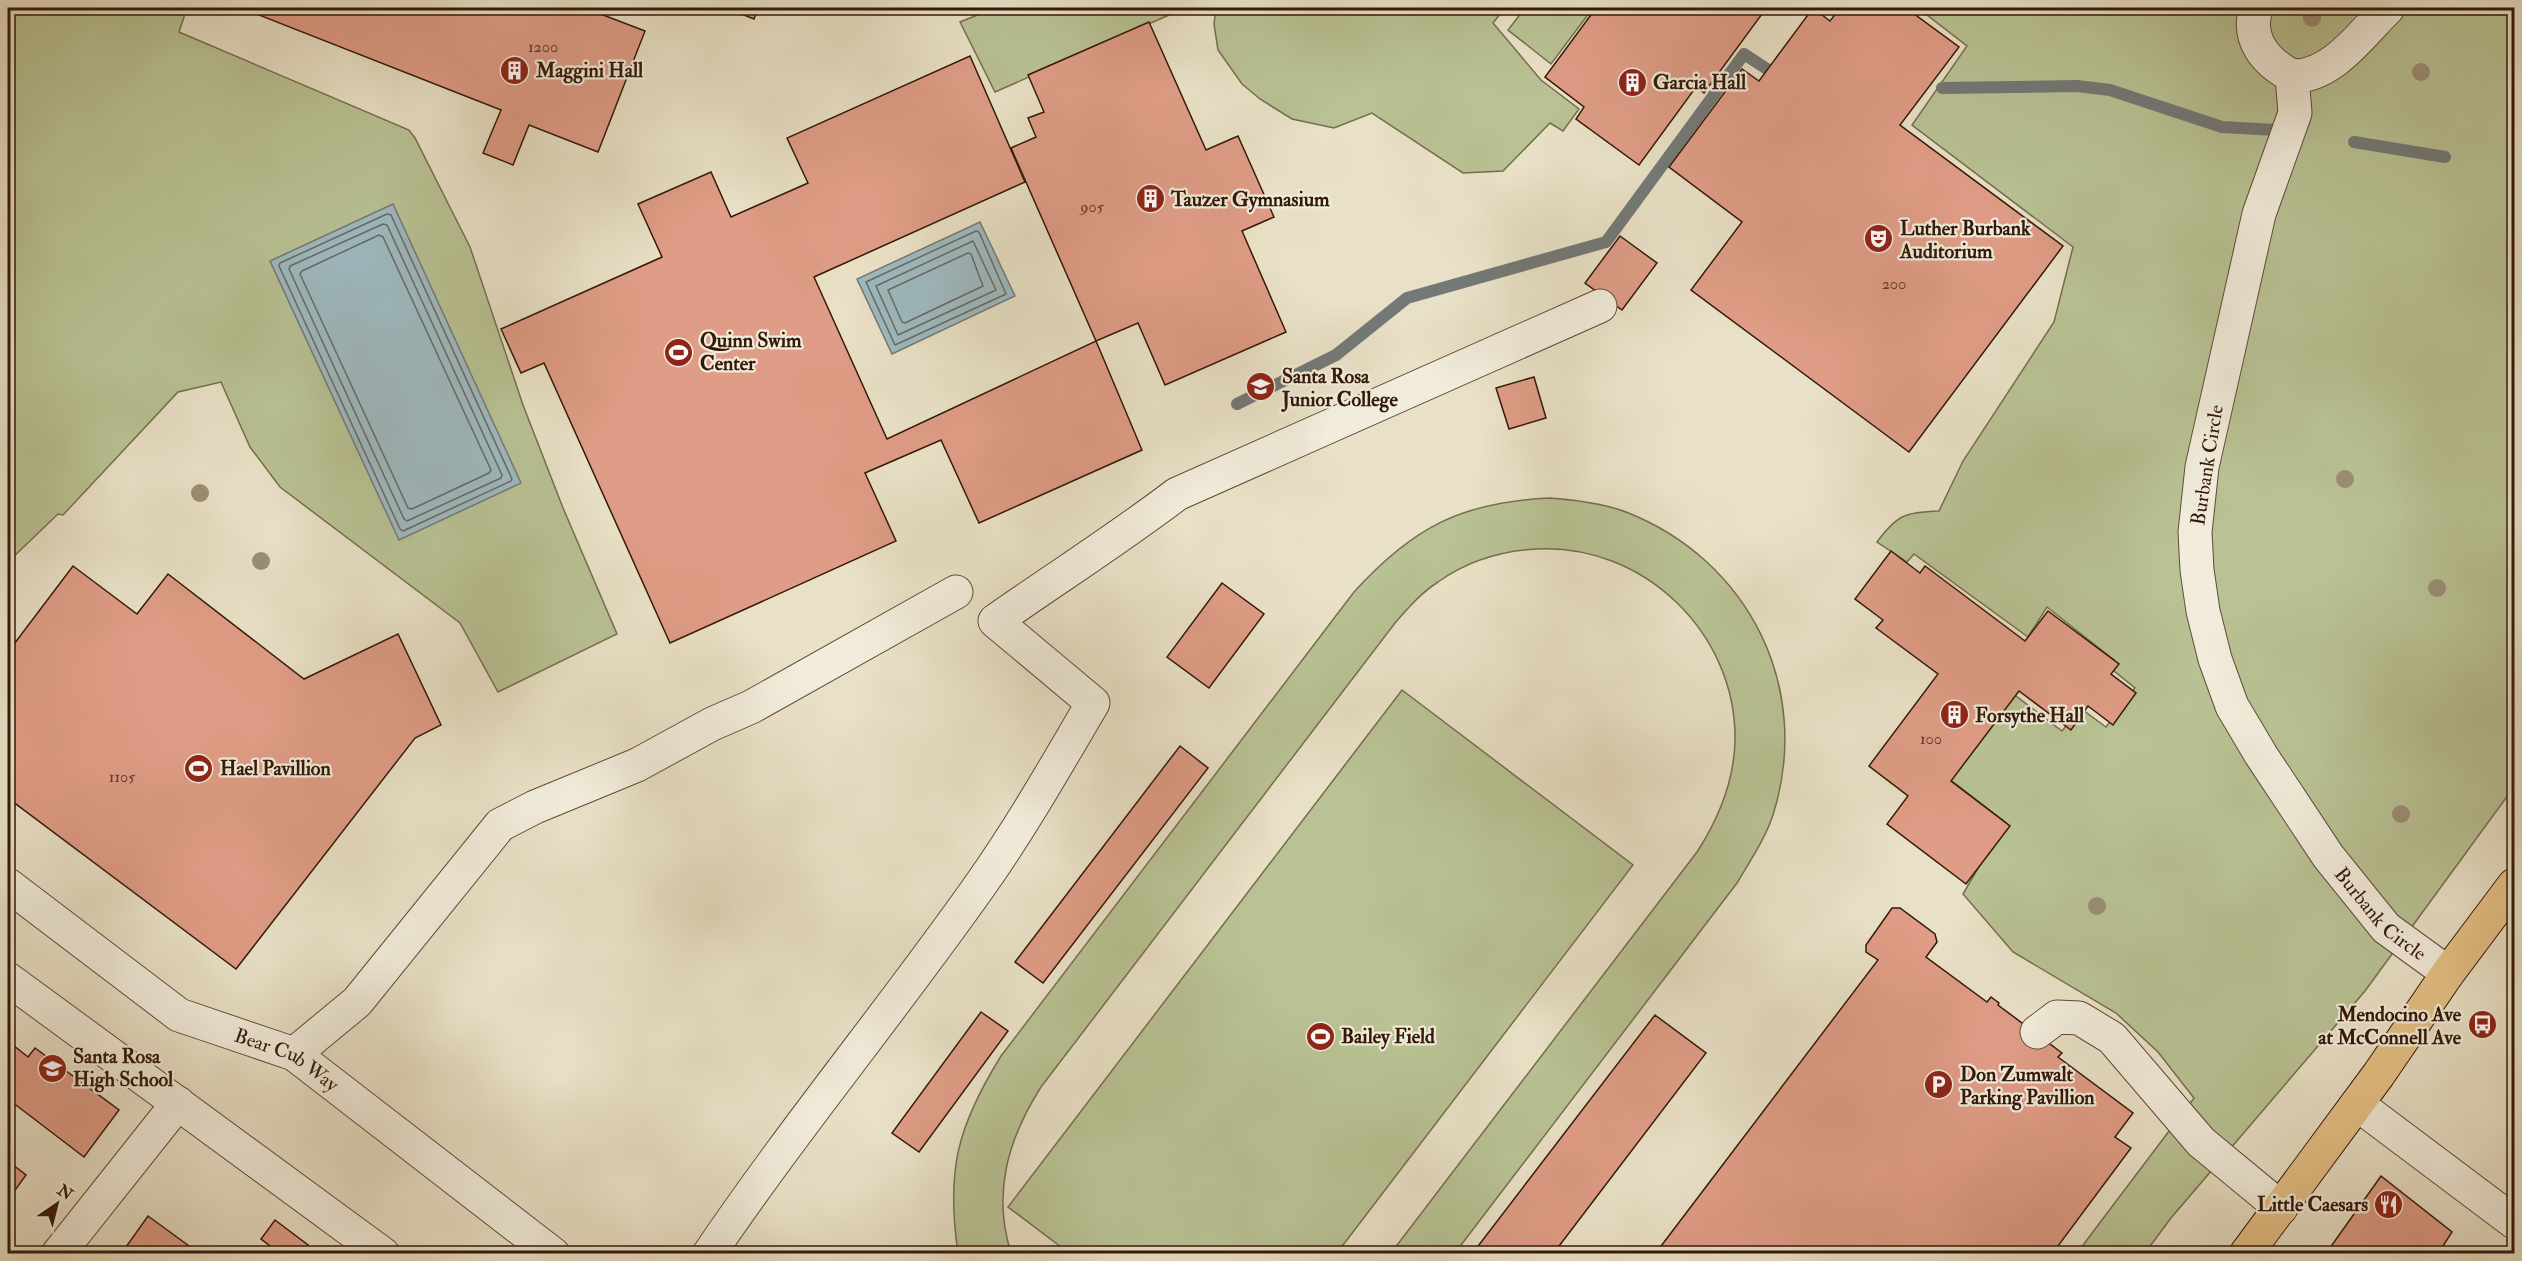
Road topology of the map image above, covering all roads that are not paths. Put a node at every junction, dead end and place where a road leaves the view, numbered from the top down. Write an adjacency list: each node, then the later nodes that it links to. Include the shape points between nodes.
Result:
1 (2256, 8): 3 (street, via 2255,36 2263,55)
2 (2388, 8): 3 (street, via 2331,64 2312,74)
3 (2292, 76): 8 (street, Burbank Circle, via 2295,113 2259,214 2202,467 2195,532 2203,610 2232,706 2328,856 2386,928)
4 (1600, 306): 19 (street, via 1174,487 1138,523 995,621 1093,703 982,882 766,1169)
5 (956, 592): 11 (street, via 751,707 637,765 500,825 357,1002)
6 (8, 885): 11 (street, Bear Cub Way, via 179,1015)
7 (2511, 897): 8 (main road)
8 (2448, 973): 13 (main road)
9 (8, 979): 12 (street)
10 (2037, 1032): 14 (street, via 2057,1017 2079,1018 2112,1038 2201,1142)
11 (294, 1054): 18 (street, Bear Cub Way)
12 (178, 1103): 16 (street); 17 (street)
13 (2357, 1104): 14 (main road); 15 (street)
14 (2281, 1208): 20 (main road)
15 (2514, 1222)
16 (58, 1254)
17 (383, 1254)
18 (553, 1254)
19 (709, 1254)
20 (2246, 1254)

